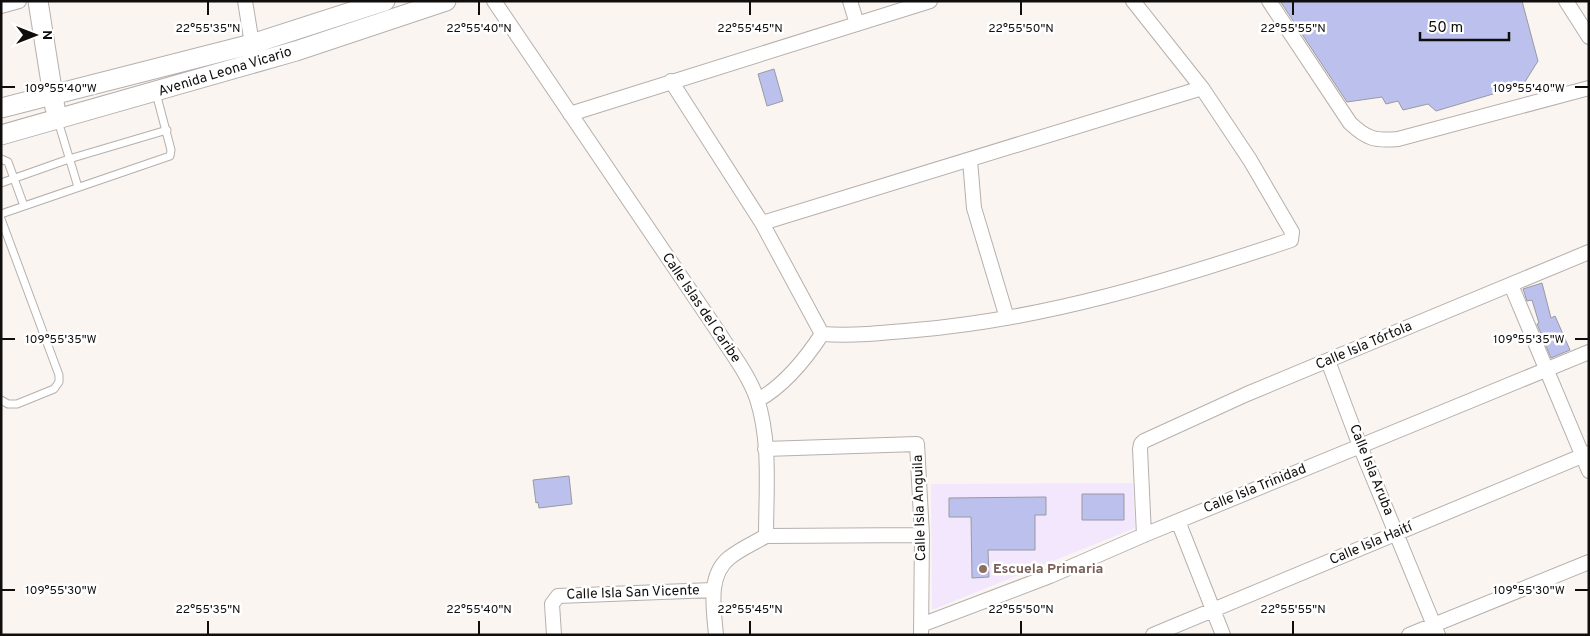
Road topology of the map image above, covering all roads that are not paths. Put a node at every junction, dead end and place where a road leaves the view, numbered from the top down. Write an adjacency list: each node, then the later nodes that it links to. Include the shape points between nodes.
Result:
1 (19, 1): 12 (street)
2 (38, 1): 21 (street)
3 (245, 1): 16 (street)
4 (385, 1): 13 (street, Avenida Leona Vicario)
5 (446, 1): 20 (street, Avenida Leona Vicario)
6 (494, 1): 23 (street, Calle Islas del Caribe)
7 (850, 1): 14 (street)
8 (930, 1): 14 (street)
9 (1133, 1): 18 (street)
10 (1269, 1): 19 (street, via 1350,123 1363,135 1379,141 1398,139)
11 (1566, 1): 15 (street)
12 (1, 6)
13 (343, 8): 16 (street, Avenida Leona Vicario)
14 (857, 24): 17 (street)
15 (1589, 37)
16 (252, 44): 21 (street, Avenida Leona Vicario)
17 (671, 81): 23 (street); 36 (street)
18 (1202, 88): 29 (street); 39 (street, via 1288,224 1291,240 1107,296)
19 (1589, 88)
20 (156, 92): 24 (street, Avenida Leona Vicario); 25 (lane)
21 (52, 96): 22 (street, Avenida Leona Vicario); 24 (street)
22 (1, 108)
23 (570, 114): 45 (street, Calle Islas del Caribe, via 719,333)
24 (57, 119): 26 (street, Avenida Leona Vicario); 28 (lane)
25 (167, 130): 28 (lane); 32 (lane, via 170,156)
26 (1, 135)
27 (1, 159): 30 (lane, via 8,162)
28 (69, 159): 30 (lane); 32 (lane)
29 (970, 160): 36 (street); 39 (street, via 974,208)
30 (14, 179): 31 (lane); 33 (lane)
31 (1, 184)
32 (78, 187): 33 (lane)
33 (24, 206): 34 (lane)
34 (1, 214)
35 (1, 219): 44 (lane, via 59,375 54,389 17,404)
36 (762, 223): 40 (street)
37 (1589, 252): 38 (street, Calle Isla Tórtola)
38 (1511, 285): 42 (street, Calle Isla Tórtola); 43 (street)
39 (1007, 318): 40 (street, via 853,336)
40 (822, 334): 45 (street, via 784,381)
41 (1589, 352): 43 (street, Calle Isla Trinidad)
42 (1328, 361): 46 (street, Calle Isla Aruba); 53 (street, Calle Isla Tórtola, via 1247,394 1141,444)
43 (1547, 370): 46 (street, Calle Isla Trinidad); 48 (street)
44 (1, 400)
45 (758, 400): 47 (street, Calle Islas del Caribe)
46 (1360, 446): 50 (street, Calle Isla Trinidad); 51 (street, Calle Isla Aruba)
47 (765, 449): 52 (street, Calle Isla Anguila, via 917,444); 54 (street, Calle Islas del Caribe)
48 (1586, 454): 49 (street); 51 (street, Calle Isla Haití)
49 (1589, 471)
50 (1178, 521): 53 (street, Calle Isla Trinidad); 57 (street)
51 (1396, 533): 57 (street, Calle Isla Haití); 58 (street, Calle Isla Aruba)
52 (922, 535): 54 (street); 59 (street, Calle Isla Anguila)
53 (1144, 535): 59 (street, Calle Isla Trinidad)
54 (766, 536): 56 (street, via 729,558 719,570)
55 (1589, 562): 58 (street)
56 (713, 590): 60 (street, Calle Isla San Vicente, via 558,596 554,600); 61 (street)
57 (1213, 610): 62 (street, Calle Isla Haití); 63 (street)
58 (1436, 629): 64 (street)
59 (921, 630)
60 (554, 635)
61 (716, 635)
62 (1153, 635)
63 (1223, 635)
64 (1409, 635)

